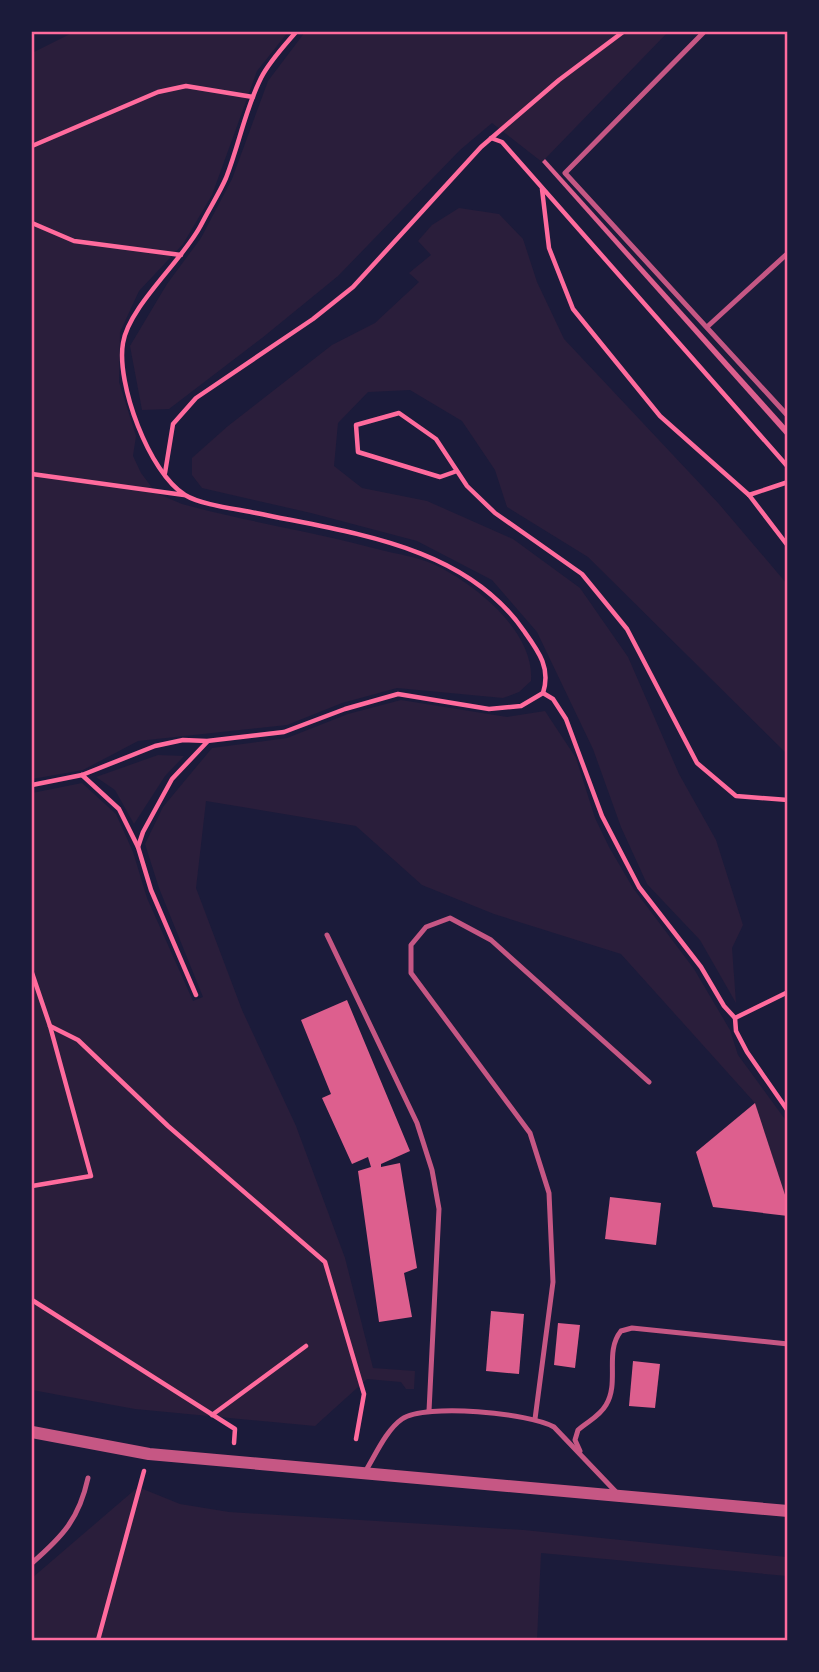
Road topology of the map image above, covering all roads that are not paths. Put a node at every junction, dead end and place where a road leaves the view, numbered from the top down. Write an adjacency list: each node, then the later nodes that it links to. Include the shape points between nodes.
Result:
1 (704, 32): 3 (lane, via 565,173)
2 (788, 253): 3 (lane)
3 (707, 327): 4 (lane)
4 (788, 416)
5 (327, 935): 8 (lane, via 417,1123 432,1170 439,1209)
6 (649, 1082): 9 (lane, via 491,940 450,918 426,927 411,945 411,973 530,1133 549,1193 553,1282)
7 (788, 1344): 11 (lane, via 632,1328 621,1331 613,1348 608,1403 597,1418 578,1430 575,1440)
8 (429, 1411): 9 (lane); 12 (lane, via 414,1413 394,1425)
9 (535, 1419): 11 (lane, via 554,1427)
10 (32, 1432): 12 (street, via 149,1454)
11 (581, 1454): 14 (lane)
12 (365, 1473): 14 (street)
13 (88, 1478): 16 (lane, via 81,1508 69,1527)
14 (620, 1495): 15 (street)
15 (788, 1511)
16 (32, 1563)

